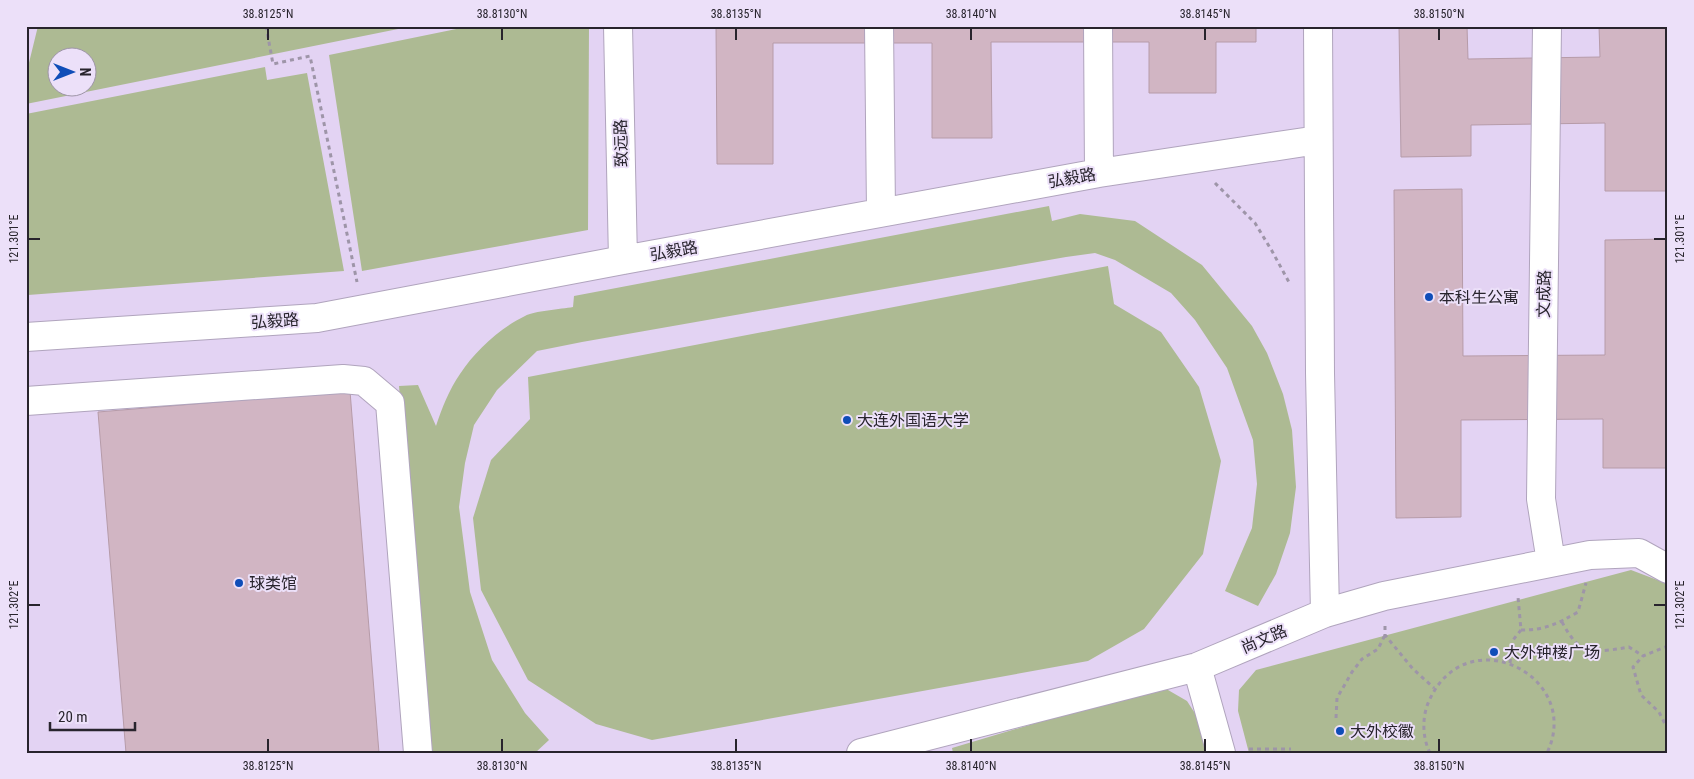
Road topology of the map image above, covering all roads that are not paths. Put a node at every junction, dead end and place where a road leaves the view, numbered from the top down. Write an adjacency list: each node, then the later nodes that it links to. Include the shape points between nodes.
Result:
1 (618, 26): 9 (street, 致远路)
2 (879, 26): 8 (street)
3 (1098, 26): 7 (street)
4 (1318, 26): 6 (street)
5 (1547, 26): 12 (street, 文成路, via 1541,499)
6 (1318, 140): 7 (street, 弘毅路); 14 (street)
7 (1099, 173): 8 (street, 弘毅路)
8 (881, 212): 9 (street, 弘毅路)
9 (623, 260): 10 (street, 弘毅路, via 317,318)
10 (26, 337)
11 (26, 402): 17 (street, via 343,379 364,381 390,403)
12 (1551, 562): 13 (street, 尚文路, via 1590,555 1639,553); 14 (street, 尚文路, via 1384,596)
13 (1668, 569)
14 (1325, 613): 15 (street, 尚文路)
15 (1197, 667): 16 (street); 18 (street, 尚文路)
16 (1230, 752)
17 (418, 753)
18 (861, 753)

